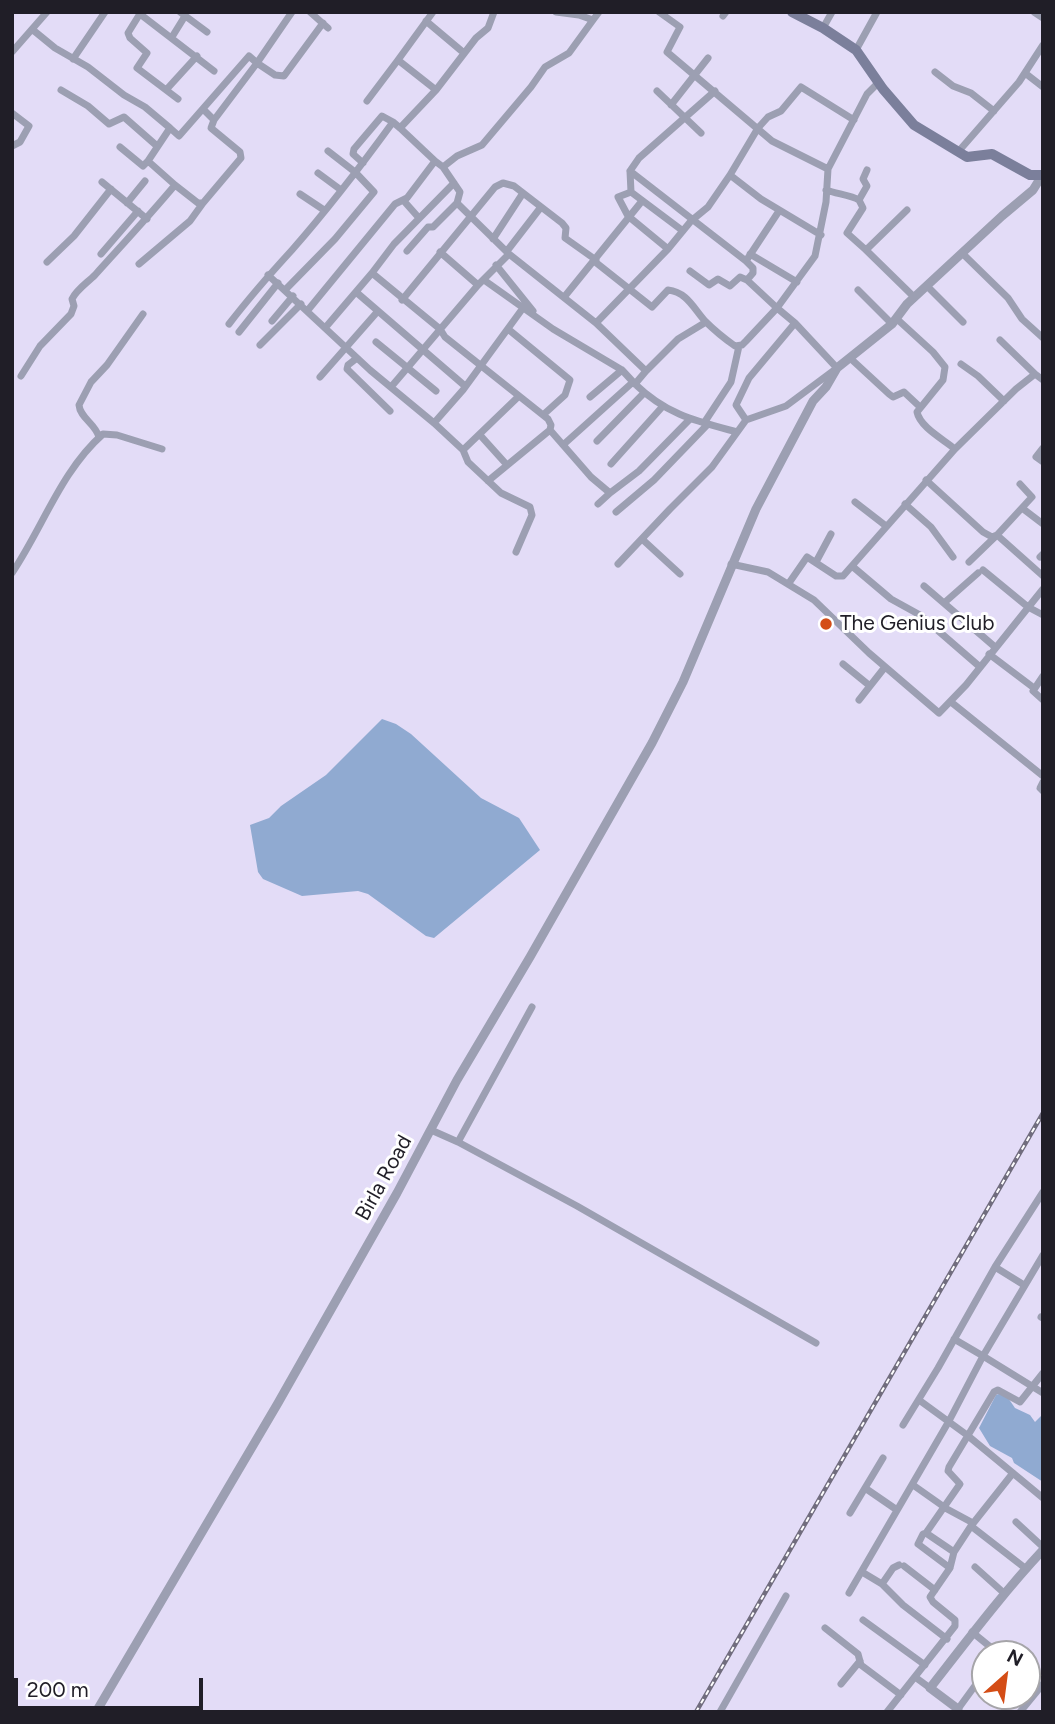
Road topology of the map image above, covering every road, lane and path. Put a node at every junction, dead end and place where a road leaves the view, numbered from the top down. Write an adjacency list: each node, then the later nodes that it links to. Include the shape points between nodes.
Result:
1 (47, 12): 19 (street)
2 (105, 12): 29 (street)
3 (292, 12): 31 (street)
4 (310, 12): 31 (street, via 326,26 284,76)
5 (433, 12): 17 (street)
6 (493, 12): 25 (street, via 488,28)
7 (556, 12): 15 (street)
8 (659, 12): 35 (street, via 680,27 667,52)
9 (792, 12): 18 (main road)
10 (832, 12): 18 (street)
11 (877, 12): 23 (street)
12 (1034, 12): 16 (street)
13 (140, 13): 21 (street); 39 (street, via 128,36 147,52 137,68)
14 (182, 14): 20 (street); 21 (street)
15 (596, 15): 64 (street, via 569,53 545,66 482,145)
16 (1043, 18)
17 (426, 21): 25 (street); 30 (street)
18 (823, 28): 23 (main road)
19 (33, 30): 24 (street); 29 (street)
20 (207, 32)
21 (172, 37): 27 (street)
22 (1043, 45): 26 (street)
23 (856, 50): 36 (main road)
24 (12, 52)
25 (464, 53): 40 (street)
26 (1040, 55): 34 (street)
27 (197, 56): 32 (street); 39 (street)
28 (708, 58): 35 (street)
29 (74, 59): 53 (street)
30 (398, 60): 40 (street); 44 (street)
31 (257, 63): 46 (street, via 249,56); 50 (street)
32 (214, 71)
33 (935, 72): 47 (street)
34 (1025, 73): 37 (street); 47 (street)
35 (694, 74): 42 (street); 45 (street)
36 (878, 83): 51 (street); 60 (main road, via 909,121)
37 (1043, 87)
38 (61, 90): 57 (street, via 109,124 124,117)
39 (166, 90): 43 (street)
40 (436, 90): 52 (street)
41 (657, 91): 45 (street)
42 (715, 91): 49 (street); 54 (street)
43 (178, 99)
44 (367, 101)
45 (671, 105): 49 (street)
46 (203, 109): 50 (street); 53 (street, via 179,136)
47 (993, 111): 60 (street)
48 (12, 113): 56 (street, via 29,127)
49 (685, 119): 55 (street); 67 (street)
50 (214, 120): 85 (street, via 212,129 242,155)
51 (853, 120): 54 (street, via 801,87 781,111); 65 (street)
52 (397, 125): 62 (street); 63 (street); 63 (street, via 382,116 354,149 353,154)
53 (170, 128): 57 (street)
54 (758, 128): 65 (street, via 787,150); 70 (street)
55 (701, 133)
56 (12, 146)
57 (157, 146): 61 (street)
58 (120, 147): 61 (street, via 143,166)
59 (328, 151): 68 (street)
60 (958, 152): 71 (main road, via 967,157 997,156 1030,175)
61 (148, 161): 75 (street)
62 (435, 161): 64 (street); 82 (street)
63 (363, 163): 68 (street)
64 (443, 167): 74 (street)
65 (828, 169): 78 (street)
66 (867, 170): 83 (street, via 863,179 867,187)
67 (630, 171): 79 (street); 97 (street)
68 (355, 172): 77 (street); 122 (street, via 373,188 373,195)
69 (318, 173): 77 (street)
70 (730, 175): 92 (street); 97 (street, via 708,207)
71 (1042, 176): 106 (street, Birla Road, via 1033,190)
72 (145, 181): 87 (street)
73 (102, 182): 76 (street)
74 (454, 183): 86 (street, via 461,194); 95 (street)
75 (175, 185): 85 (street); 96 (street)
76 (111, 189): 87 (street); 110 (street)
77 (341, 190): 89 (street)
78 (826, 190): 83 (street); 99 (street)
79 (631, 192): 84 (street); 94 (street, via 618,197)
80 (523, 193): 88 (street); 93 (street, via 506,183 498,184); 100 (street)
81 (300, 194): 89 (street)
82 (402, 200): 95 (street); 132 (street)
83 (859, 200): 102 (street, via 863,208 847,233)
84 (642, 201): 94 (street); 98 (street)
85 (202, 203): 111 (street, via 190,221)
86 (457, 203): 93 (street); 103 (street)
87 (127, 204): 91 (street)
88 (541, 207): 105 (street); 109 (street, via 565,226 565,238)
89 (324, 210): 115 (street)
90 (907, 210): 102 (street)
91 (138, 211): 96 (street); 107 (street)
92 (779, 211): 99 (street); 108 (street)
93 (472, 216): 100 (street); 104 (street)
94 (628, 216): 101 (street); 109 (street)
95 (419, 218): 114 (street)
96 (147, 219): 163 (street, via 75,293 71,314 40,346)
97 (691, 221): 98 (street); 108 (street)
98 (683, 232): 101 (street)
99 (821, 235): 118 (street, via 815,256)
100 (493, 239): 105 (street)
101 (668, 249): 121 (street)
102 (866, 250): 127 (street)
103 (407, 251)
104 (440, 253): 117 (street); 128 (street)
105 (508, 253): 112 (street); 126 (street)
106 (961, 253): 120 (street, Birla Road); 147 (street)
107 (101, 254)
108 (748, 257): 116 (street, via 753,273); 118 (street)
109 (595, 260): 121 (street); 126 (street)
110 (47, 262)
111 (139, 264)
112 (496, 265): 117 (street); 135 (street)
113 (690, 271): 116 (street, via 709,285 718,279 730,286 740,277)
114 (372, 273): 124 (street); 128 (street)
115 (268, 275): 119 (street); 142 (street)
116 (747, 280): 131 (street)
117 (481, 282): 130 (street); 144 (street)
118 (797, 282): 131 (street)
119 (278, 283): 122 (street); 146 (street)
120 (927, 286): 127 (street, Birla Road); 139 (street)
121 (629, 288): 137 (street, via 652,307 673,290 692,303); 140 (street)
122 (286, 289): 125 (street)
123 (858, 290): 138 (street)
124 (356, 292): 133 (street); 143 (street)
125 (293, 296): 129 (street); 136 (street)
126 (565, 296): 140 (street)
127 (914, 297): 138 (street, Birla Road)
128 (402, 300): 144 (street)
129 (301, 303): 132 (street); 150 (street)
130 (523, 307): 135 (street); 145 (street)
131 (776, 308): 141 (street); 151 (street)
132 (309, 310): 143 (street)
133 (378, 311): 152 (street); 153 (street)
134 (143, 314): 185 (street, via 88,386 79,405)
135 (537, 316): 160 (street)
136 (272, 321)
137 (706, 321): 151 (street); 161 (street)
138 (894, 321): 155 (street, Birla Road); 175 (street, via 933,352 945,368 943,380)
139 (963, 322)
140 (596, 323): 161 (street)
141 (795, 323): 159 (street); 179 (street, via 749,378 736,405)
142 (229, 324)
143 (325, 328): 152 (street)
144 (440, 329): 153 (street); 156 (street)
145 (508, 329): 156 (street); 177 (street, via 570,380 565,395)
146 (239, 332)
147 (1043, 338)
148 (1000, 340): 162 (street)
149 (376, 342): 158 (street)
150 (260, 345)
151 (739, 346): 181 (street, via 731,382)
152 (346, 348): 154 (street); 164 (street)
153 (423, 351): 158 (street); 167 (street)
154 (357, 358): 168 (street); 176 (street, via 347,369)
155 (850, 358): 159 (street, Birla Road); 175 (street, via 892,397 904,393)
156 (481, 364): 167 (street); 171 (street)
157 (961, 364): 173 (street)
158 (407, 368): 168 (street); 169 (street)
159 (837, 368): 179 (street, via 786,406); 213 (street, Birla Road, via 799,424)
160 (622, 370): 166 (street); 172 (street)
161 (646, 371): 166 (street)
162 (1035, 374): 165 (street); 173 (street)
163 (22, 376)
164 (320, 377)
165 (1043, 380)
166 (634, 383): 170 (street); 187 (street)
167 (465, 386): 180 (street)
168 (391, 387): 180 (street)
169 (436, 391)
170 (644, 393): 174 (street); 186 (street)
171 (519, 396): 177 (street); 184 (street)
172 (590, 397)
173 (1004, 401): 190 (street)
174 (663, 406): 178 (street); 193 (street)
175 (920, 407): 190 (street, via 918,417)
176 (390, 411)
177 (543, 415): 182 (street)
178 (690, 419): 181 (street); 198 (street, via 626,483)
179 (746, 420): 183 (street)
180 (434, 423): 191 (street)
181 (706, 423): 183 (street); 203 (street, via 646,488)
182 (550, 430): 187 (street); 194 (street)
183 (737, 432): 208 (street, via 712,467)
184 (480, 435): 191 (street); 194 (street)
185 (99, 437): 189 (street, via 107,433); 216 (street, via 63,482)
186 (597, 441)
187 (563, 445): 198 (street)
188 (1043, 448): 192 (street, via 1036,457)
189 (162, 449)
190 (955, 449): 195 (street)
191 (463, 450): 196 (street, via 468,462)
192 (1043, 462)
193 (611, 464)
194 (507, 465): 196 (street)
195 (926, 480): 201 (street); 207 (street, via 983,532)
196 (488, 481): 209 (street, via 530,507 532,515)
197 (1020, 484): 202 (street, via 1032,497)
198 (610, 493): 200 (street)
199 (855, 502): 205 (street)
200 (598, 504)
201 (905, 504): 205 (street); 210 (street, via 932,527)
202 (1022, 508): 204 (street); 207 (street)
203 (616, 512)
204 (1043, 524)
205 (886, 526): 215 (street)
206 (831, 534): 211 (street)
207 (998, 535): 212 (street); 218 (street)
208 (642, 539): 214 (street); 217 (street)
209 (516, 552)
210 (953, 557)
211 (816, 562): 215 (street, via 840,577); 219 (street, via 805,558)
212 (968, 562)
213 (731, 564): 219 (street, via 763,570); 239 (street, Birla Road, via 652,743)
214 (618, 565)
215 (852, 566): 228 (street, via 891,599 920,615)
216 (12, 573)
217 (680, 574)
218 (1043, 576)
219 (789, 583): 227 (street, via 824,608)
220 (924, 586): 222 (street)
221 (1043, 589): 223 (street)
222 (944, 603): 223 (street, via 981,572); 225 (street)
223 (1028, 607): 224 (street); 225 (street)
224 (1043, 615)
225 (992, 651): 228 (street); 231 (street)
226 (843, 664): 230 (street)
227 (886, 667): 230 (street); 234 (street, via 939,713)
228 (980, 667): 234 (street)
229 (1043, 676): 231 (street)
230 (870, 686): 232 (street)
231 (1034, 688): 233 (street)
232 (859, 700)
233 (1043, 700)
234 (951, 702): 235 (street)
235 (1043, 776)
236 (1043, 782): 237 (street)
237 (1043, 791)
238 (533, 1007): 240 (street)
239 (430, 1130): 240 (street); 291 (street, Birla Road, via 278,1404)
240 (458, 1142): 246 (street)
241 (1043, 1192): 243 (street)
242 (1043, 1255): 244 (street)
243 (995, 1267): 244 (street); 245 (street)
244 (1024, 1284): 247 (street)
245 (954, 1339): 247 (street); 251 (street)
246 (816, 1343)
247 (983, 1356): 249 (street); 252 (street)
248 (1043, 1373): 249 (street)
249 (1032, 1386): 250 (street); 254 (street, via 1020,1402 994,1392)
250 (1043, 1393)
251 (919, 1400): 252 (street); 253 (street)
252 (949, 1421): 254 (street); 257 (street)
253 (903, 1425)
254 (967, 1435): 256 (street); 260 (street, via 948,1467 960,1484)
255 (883, 1458): 258 (street)
256 (1013, 1473): 259 (street); 264 (street)
257 (913, 1485): 260 (street); 261 (street)
258 (865, 1488): 261 (street); 262 (street)
259 (1043, 1497)
260 (944, 1508): 264 (street); 265 (street)
261 (897, 1510): 272 (street)
262 (850, 1513)
263 (1016, 1522): 266 (street)
264 (972, 1525): 267 (street); 271 (street)
265 (926, 1534): 267 (street); 270 (street, via 918,1544)
266 (1043, 1549): 268 (street)
267 (954, 1552): 270 (street)
268 (1039, 1561): 271 (street)
269 (975, 1567): 276 (street)
270 (950, 1568): 274 (street)
271 (1025, 1568): 276 (street)
272 (862, 1572): 273 (street); 275 (street)
273 (882, 1584): 274 (street, via 893,1568 902,1565); 281 (street)
274 (935, 1590): 281 (street, via 931,1600 955,1620)
275 (849, 1593)
276 (1005, 1594): 280 (street)
277 (786, 1596): 292 (street)
278 (863, 1619): 284 (street)
279 (825, 1628): 283 (street, via 858,1654)
280 (972, 1632): 282 (street); 287 (street)
281 (947, 1639): 284 (street)
282 (982, 1640)
283 (860, 1661): 286 (street); 289 (street)
284 (925, 1665): 285 (street)
285 (915, 1677): 287 (street); 289 (street)
286 (841, 1684)
287 (930, 1688): 290 (street)
288 (971, 1692): 290 (street)
289 (901, 1695): 293 (street)
290 (958, 1710)
291 (96, 1712)
292 (720, 1712)
293 (887, 1712)

